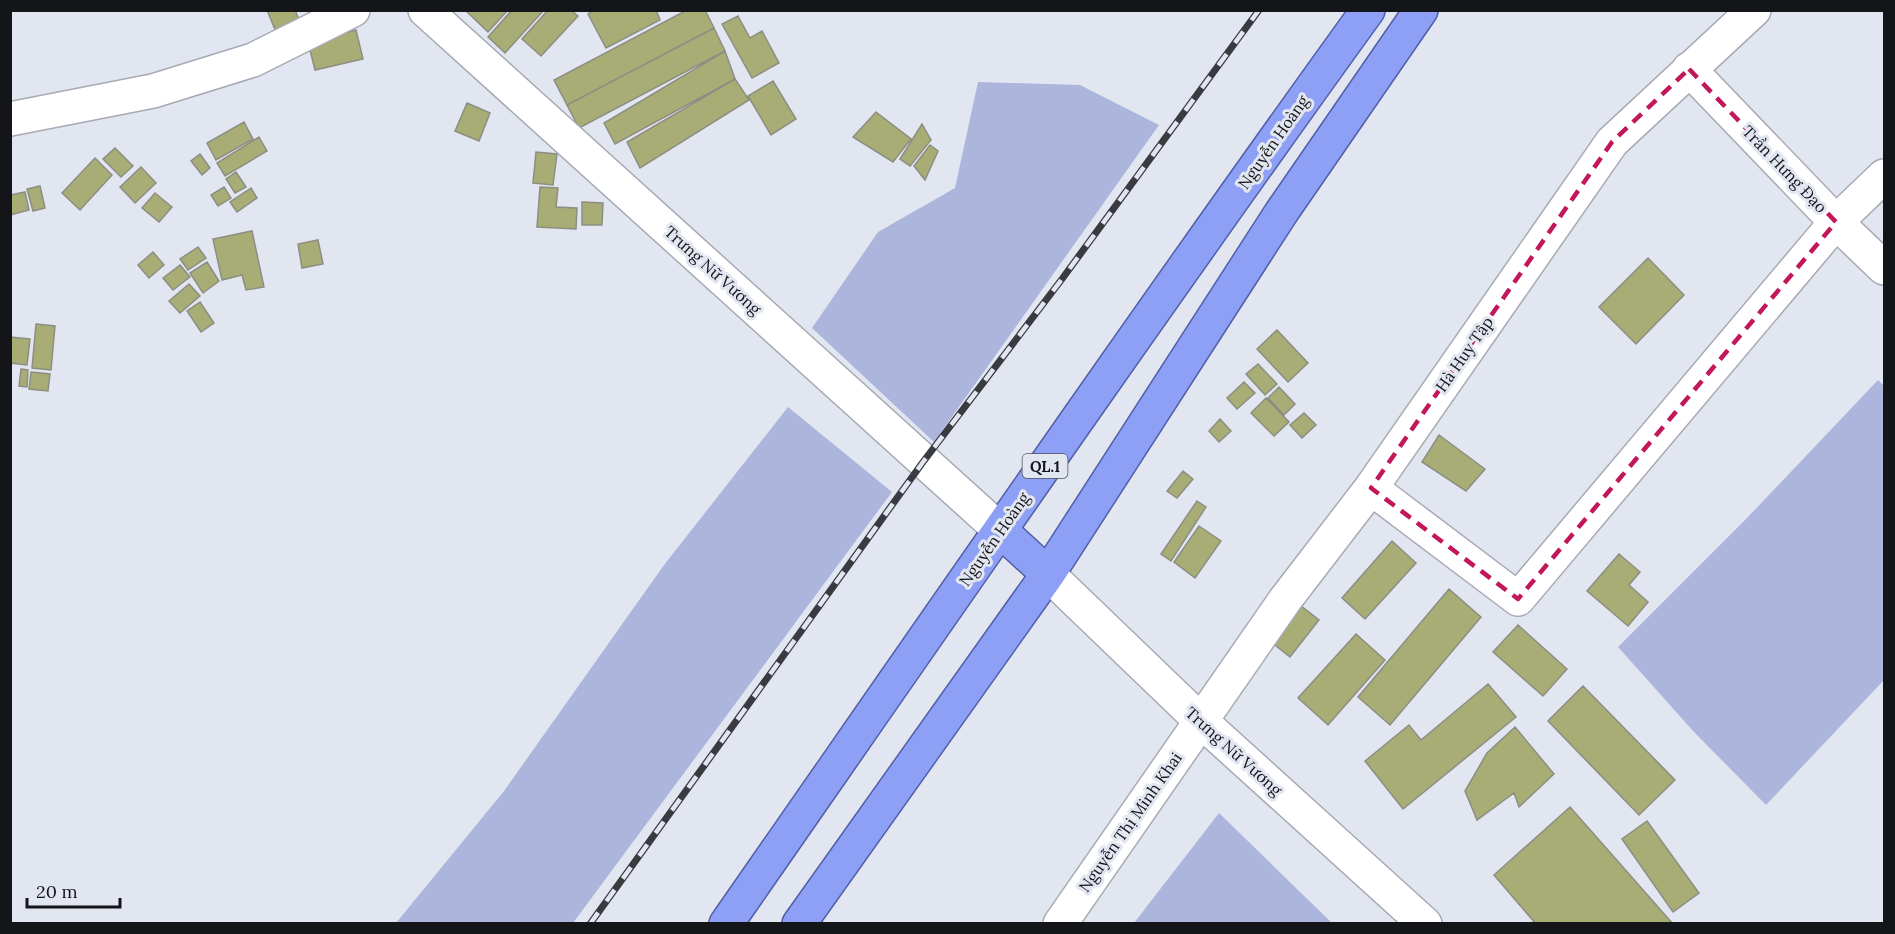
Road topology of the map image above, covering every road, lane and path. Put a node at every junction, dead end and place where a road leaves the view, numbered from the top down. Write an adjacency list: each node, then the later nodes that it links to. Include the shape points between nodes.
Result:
1 (353, 10): 7 (street, via 253,60 153,92)
2 (425, 10): 12 (street, Trưng Nữ Vương)
3 (1368, 10): 12 (highway, Nguyễn Hoàng / QL.1)
4 (1422, 10): 13 (highway, via 1281,213)
5 (1754, 10): 6 (street, Hà Huy Tập)
6 (1689, 69): 9 (street, Trần Hưng Đạo); 11 (street, Hà Huy Tập, via 1612,142)
7 (10, 119)
8 (1884, 176): 9 (street)
9 (1836, 222): 10 (street, Trần Hưng Đạo); 11 (street, via 1518,598)
10 (1884, 268)
11 (1371, 488): 14 (street, Hà Huy Tập, via 1285,600)
12 (1000, 530): 13 (highway); 15 (highway, Nguyễn Hoàng / QL.1)
13 (1048, 574): 14 (street, Trưng Nữ Vương); 16 (highway)
14 (1201, 721): 17 (street, Nguyễn Thị Minh Khai); 18 (street, Trưng Nữ Vương)
15 (726, 924)
16 (799, 924)
17 (1060, 924)
18 (1425, 924)

